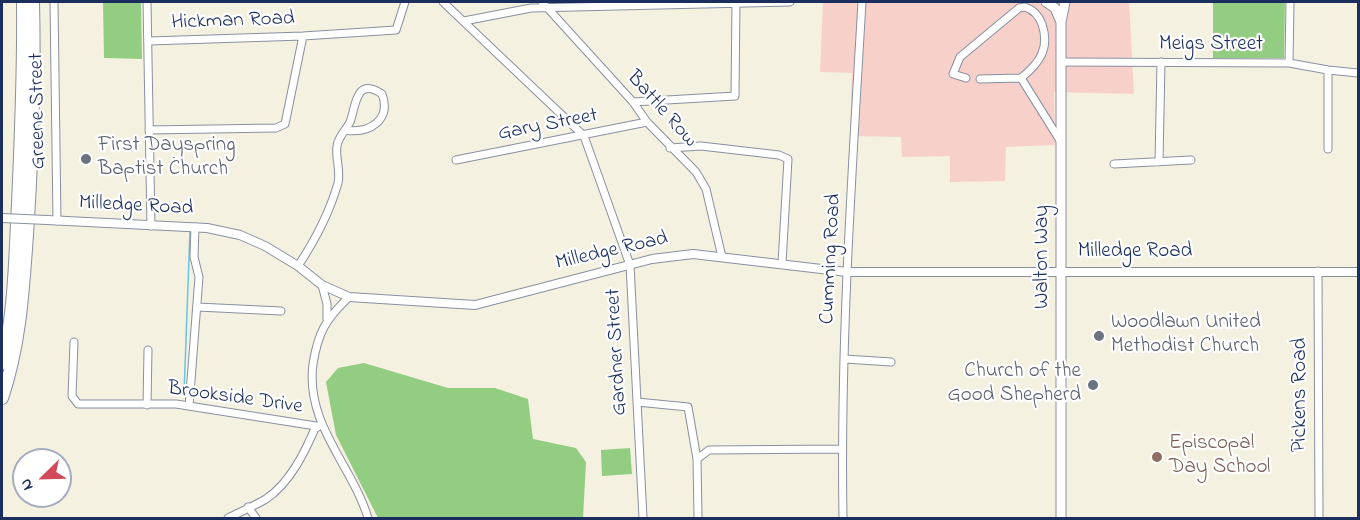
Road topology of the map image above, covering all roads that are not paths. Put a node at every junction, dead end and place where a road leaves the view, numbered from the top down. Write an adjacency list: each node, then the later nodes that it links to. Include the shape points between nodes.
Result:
1 (22, 2): 61 (highway, via 24,51 16,234 10,323)
2 (33, 2): 62 (highway, via 32,168 21,318)
3 (54, 2): 41 (street, Greene Street)
4 (147, 2): 19 (street)
5 (405, 2): 18 (street, Hickman Road, via 396,30)
6 (443, 2): 16 (street, Gardner Street)
7 (542, 2): 15 (street, Battle Row)
8 (790, 2): 13 (street)
9 (862, 2): 50 (street, Cumming Road)
10 (1046, 2): 17 (main road, via 1056,9)
11 (1065, 2): 17 (main road, Walton Way)
12 (1290, 2): 22 (street)
13 (736, 3): 15 (street); 28 (street, via 735,96)
14 (1026, 4): 25 (street, via 960,57 953,74); 26 (street, via 1039,18 1046,45 1041,58)
15 (549, 10): 16 (street, via 531,8); 28 (street, Battle Row)
16 (464, 21): 32 (street, Gardner Street)
17 (1060, 22): 20 (main road, Walton Way)
18 (303, 36): 19 (street, Hickman Road); 30 (street, via 285,124 276,128)
19 (149, 41): 30 (street)
20 (1062, 62): 21 (street, Meigs Street); 33 (main road, Walton Way)
21 (1161, 62): 22 (street, Meigs Street); 38 (street)
22 (1289, 63): 23 (street, Meigs Street)
23 (1328, 70): 24 (street, Meigs Street); 35 (street)
24 (1359, 73)
25 (966, 78)
26 (1021, 78): 27 (street); 33 (street)
27 (980, 79)
28 (633, 102): 29 (street, Battle Row)
29 (647, 122): 32 (street, Gary Street); 34 (street, Battle Row)
30 (149, 130): 42 (street)
31 (345, 130): 31 (street, via 355,97 361,91 376,90 382,94 385,115 378,123 353,132); 47 (street, via 337,142 338,180 331,203)
32 (584, 136): 36 (street, Gary Street); 46 (street, Gardner Street)
33 (1061, 142): 48 (main road, Walton Way)
34 (670, 148): 44 (street, Battle Row, via 696,172 706,189); 45 (street, via 701,146 788,159)
35 (1328, 149)
36 (456, 160)
37 (1191, 160): 38 (street)
38 (1159, 162): 39 (street)
39 (1114, 164)
40 (2, 218): 41 (street, Milledge Road, bridge)
41 (52, 220): 42 (street, Milledge Road)
42 (151, 226): 43 (street, Milledge Road)
43 (195, 227): 47 (street, Milledge Road, via 240,236); 54 (street)
44 (722, 257): 45 (street, Milledge Road); 46 (street, Milledge Road, via 668,256)
45 (783, 263): 50 (street, Milledge Road)
46 (630, 265): 53 (street, Milledge Road, via 475,305); 63 (street, Gardner Street)
47 (298, 266): 52 (street, Milledge Road)
48 (1062, 271): 49 (street, Milledge Road); 50 (street, Milledge Road); 76 (main road, Walton Way)
49 (1318, 271): 51 (street, Milledge Road); 77 (street, Pickens Road)
50 (848, 272): 59 (street, Cumming Road)
51 (1359, 272)
52 (322, 285): 53 (street, Milledge Road); 56 (street)
53 (349, 297): 56 (street)
54 (197, 307): 55 (street); 65 (street)
55 (281, 311)
56 (327, 319): 66 (street, via 319,337 311,380)
57 (74, 342): 64 (street, Brookside Drive, via 72,396 78,404)
58 (148, 350): 64 (street)
59 (845, 359): 60 (street); 67 (street, Cumming Road)
60 (891, 362)
61 (2, 363)
62 (2, 398)
63 (637, 402): 68 (street, via 688,407); 73 (street, Gardner Street)
64 (147, 405): 65 (street, Brookside Drive)
65 (189, 406): 66 (street, Brookside Drive)
66 (320, 428): 69 (street, via 284,482 267,498); 72 (street)
67 (842, 449): 68 (street, via 710,450); 75 (street, Cumming Road)
68 (697, 459): 74 (street)
69 (248, 507): 70 (street); 71 (street)
70 (228, 519)
71 (256, 519)
72 (368, 519)
73 (643, 519)
74 (698, 519)
75 (843, 519)
76 (1062, 519)
77 (1319, 519)

